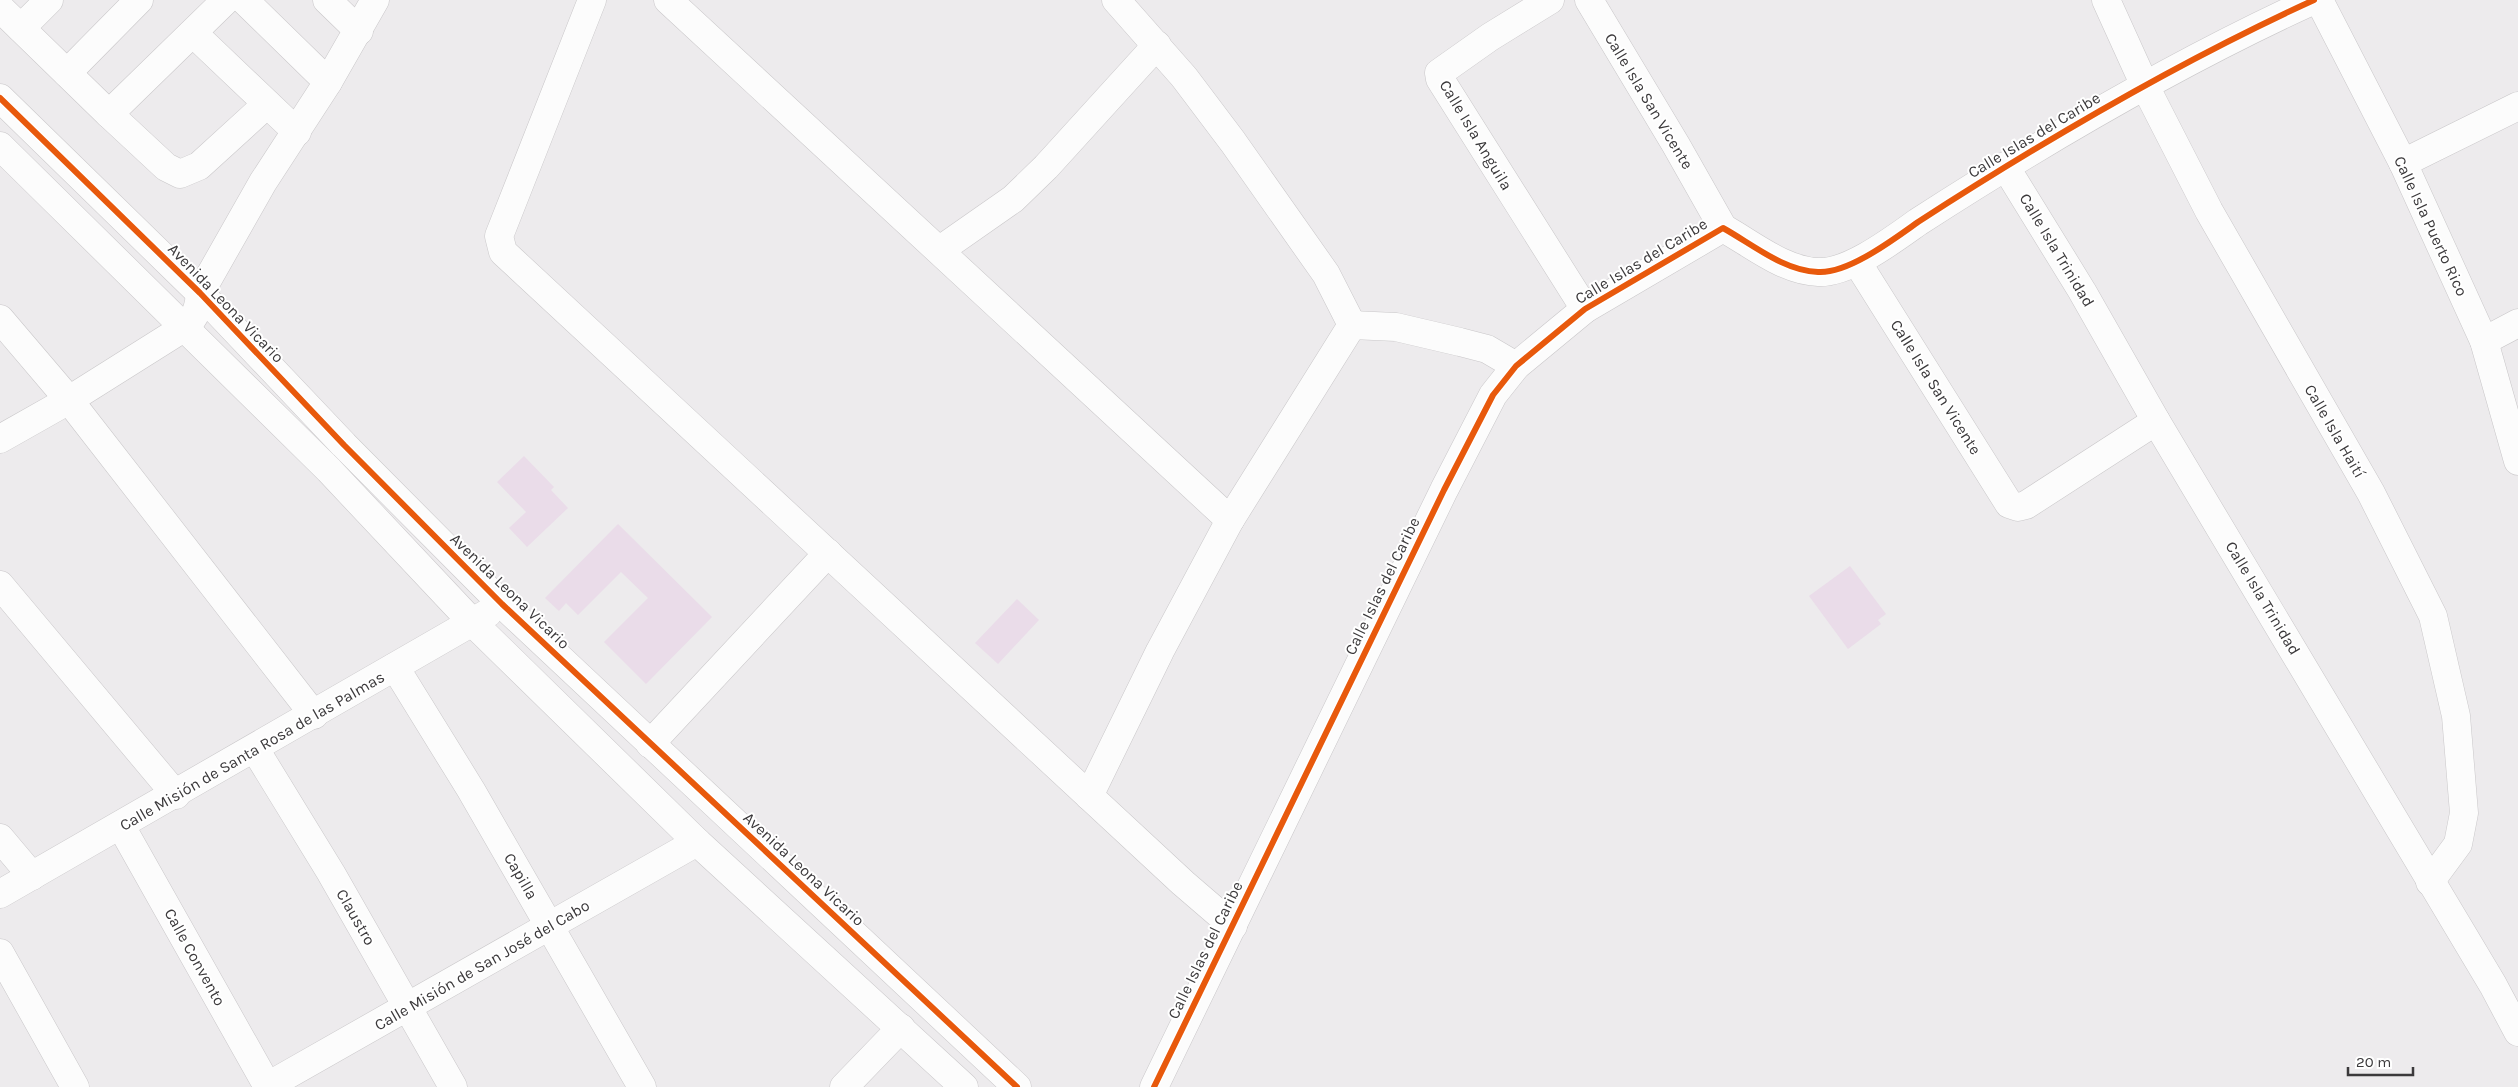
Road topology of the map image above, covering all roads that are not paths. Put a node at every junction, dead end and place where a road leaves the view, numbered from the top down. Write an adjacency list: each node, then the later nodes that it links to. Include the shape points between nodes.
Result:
1 (49, 0): 16 (street)
2 (139, 0): 20 (street)
3 (226, 0): 18 (street)
4 (244, 0): 21 (street)
5 (327, 0): 17 (street)
6 (375, 0): 17 (street)
7 (592, 0): 47 (street, via 499,236 503,252)
8 (668, 0): 32 (street)
9 (1116, 0): 19 (street)
10 (1550, 0): 35 (street, Calle Isla Anguila, via 1439,73 1445,88)
11 (1589, 0): 31 (street, Calle Isla San Vicente)
12 (2106, 0): 22 (street, Calle Isla Haití)
13 (2320, 0): 29 (street, Calle Isla Puerto Rico)
14 (2299, 3): 22 (street, Calle Islas del Caribe)
15 (0, 8): 16 (street)
16 (21, 28): 20 (street)
17 (358, 31): 21 (street)
18 (193, 33): 24 (street); 26 (street)
19 (1157, 45): 32 (street, via 1020,192); 38 (street, via 1234,142 1320,266)
20 (67, 73): 26 (street)
21 (328, 82): 27 (street)
22 (2145, 86): 30 (street, Calle Islas del Caribe); 61 (street, Calle Isla Haití, via 2209,210 2371,493 2433,616 2456,716 2464,813 2458,844)
23 (0, 98): 34 (street, Avenida Leona Vicario)
24 (267, 104): 26 (street, via 200,166 180,174 166,167); 27 (street)
25 (2518, 106): 29 (street)
26 (109, 114)
27 (298, 132): 34 (street, via 262,182)
28 (0, 146): 39 (street)
29 (2403, 163): 40 (street, Calle Isla Puerto Rico)
30 (2005, 166): 33 (street, Calle Islas del Caribe); 43 (street, Calle Isla Trinidad, via 2082,291)
31 (1723, 228): 33 (street, Calle Islas del Caribe, via 1792,267 1819,273); 35 (street, Calle Islas del Caribe)
32 (940, 250): 46 (street)
33 (1857, 262): 43 (street, Calle Isla San Vicente, via 2009,504 2026,505)
34 (200, 293): 39 (street, via 193,319); 49 (street, Avenida Leona Vicario, via 344,445)
35 (1585, 309): 41 (street, Calle Islas del Caribe)
36 (0, 319): 42 (street)
37 (2518, 324): 40 (street)
38 (1352, 325): 41 (street, via 1396,327 1460,342 1487,349); 46 (street)
39 (185, 326): 42 (street); 50 (street)
40 (2484, 342): 45 (street, Calle Isla Puerto Rico)
41 (1516, 366): 64 (street, Calle Islas del Caribe, via 1493,395 1444,490)
42 (69, 400): 44 (street); 52 (street)
43 (2156, 422): 61 (street, Calle Isla Trinidad)
44 (0, 439)
45 (2518, 461)
46 (1230, 520): 56 (street, via 1160,651)
47 (828, 553): 53 (street); 56 (street)
48 (0, 585): 55 (street)
49 (502, 604): 50 (street, Calle Misión de Santa Rosa de las Palmas); 53 (street, Avenida Leona Vicario)
50 (472, 622): 51 (street, Calle Misión de Santa Rosa de las Palmas); 59 (street)
51 (396, 668): 52 (street, Calle Misión de Santa Rosa de las Palmas); 63 (street, Capilla, via 472,790)
52 (314, 715): 54 (street, Calle Misión de Santa Rosa de las Palmas)
53 (650, 744): 75 (street, Avenida Leona Vicario)
54 (255, 749): 55 (street, Calle Misión de Santa Rosa de las Palmas); 66 (street, Claustro)
55 (176, 795): 57 (street, Calle Misión de Santa Rosa de las Palmas)
56 (1089, 796): 64 (street)
57 (121, 826): 60 (street, Calle Misión de Santa Rosa de las Palmas); 70 (street, Calle Convento)
58 (0, 838): 60 (street)
59 (697, 842): 63 (street, Calle Misión de San José del Cabo); 67 (street)
60 (32, 876): 62 (street, Calle Misión de Santa Rosa de las Palmas)
61 (2430, 882): 68 (street, Calle Isla Trinidad)
62 (0, 894)
63 (550, 926): 66 (street, Calle Misión de San José del Cabo); 72 (street, Capilla)
64 (1233, 926): 76 (street, Calle Islas del Caribe)
65 (0, 953): 69 (street)
66 (408, 1006): 70 (street, Calle Misión de San José del Cabo); 71 (street, Claustro)
67 (901, 1028): 73 (street); 74 (street)
68 (2518, 1032)
69 (75, 1087)
70 (267, 1087)
71 (453, 1087)
72 (642, 1087)
73 (844, 1087)
74 (964, 1087)
75 (1018, 1087)
76 (1154, 1087)

